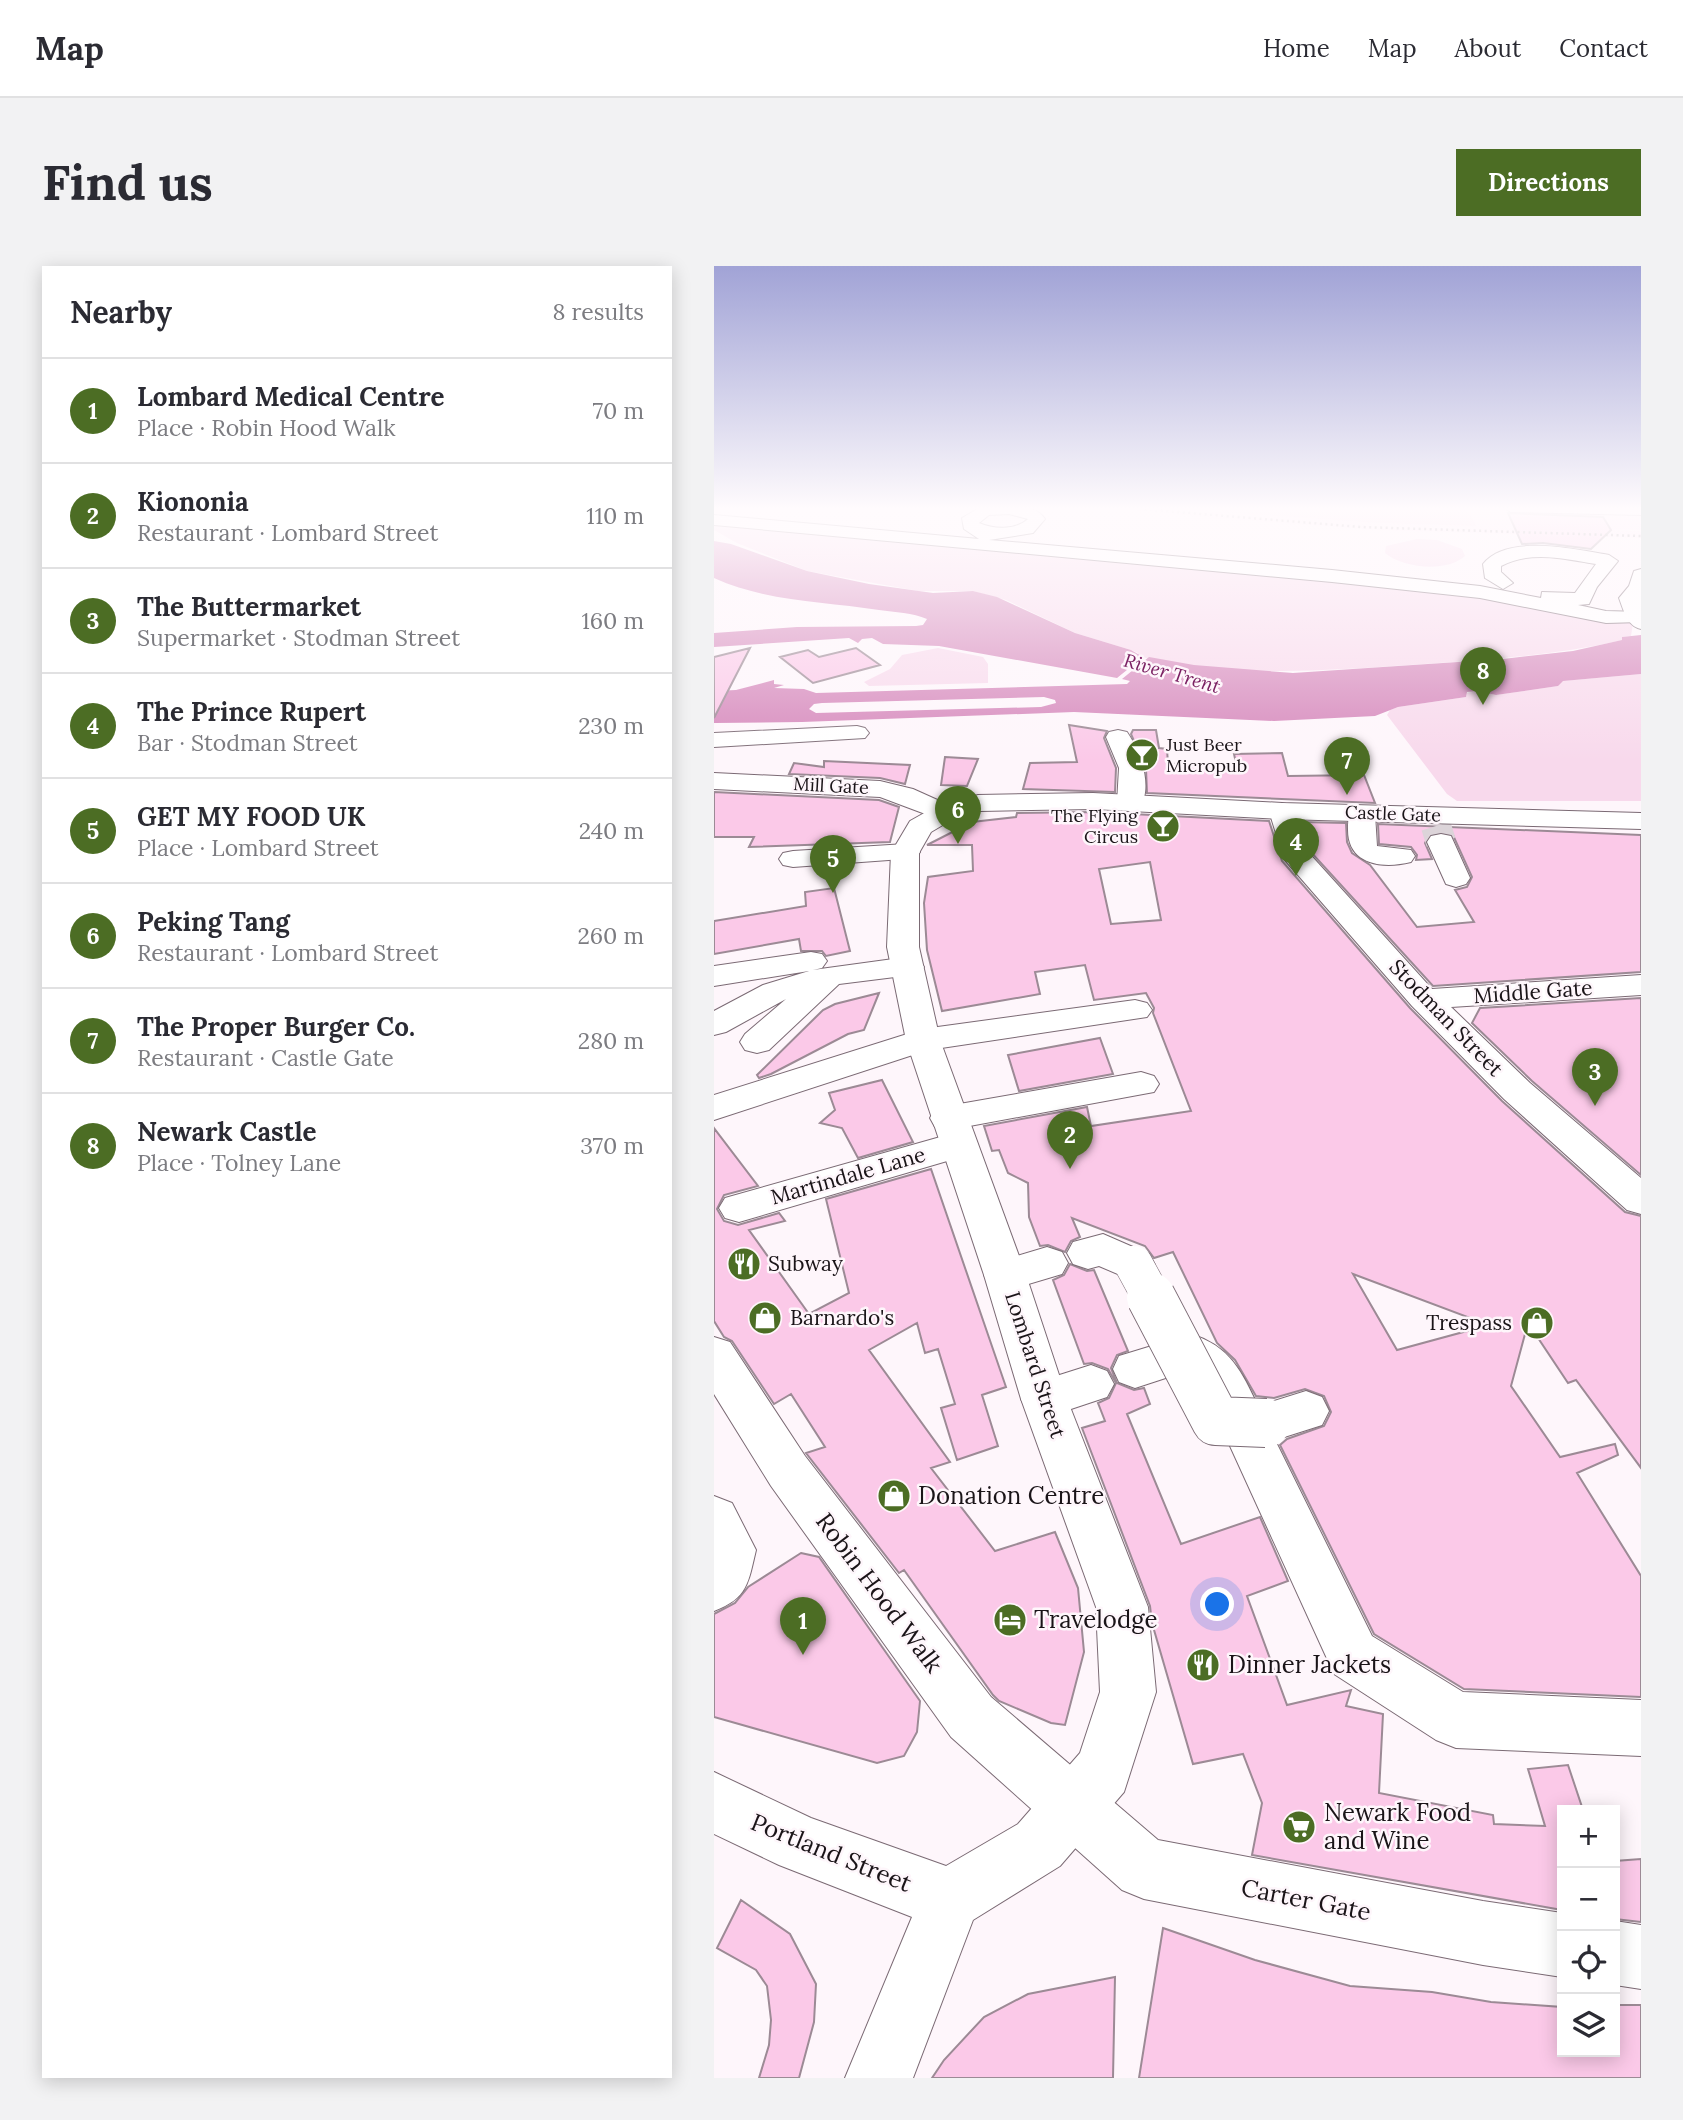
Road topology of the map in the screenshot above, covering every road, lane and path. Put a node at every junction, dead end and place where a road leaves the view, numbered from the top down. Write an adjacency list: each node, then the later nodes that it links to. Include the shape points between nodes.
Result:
1 (1467, 592): 5 (street)
2 (1539, 592): 3 (street, via 1578,601)
3 (1586, 592)
4 (1633, 592): 5 (street, via 1629,597)
5 (1638, 620)
6 (841, 731): 8 (street)
7 (1118, 737): 10 (street, via 1132,768)
8 (714, 740)
9 (714, 781): 12 (street, Mill Gate, via 880,789)
10 (1130, 803): 11 (street, Castle Gate); 12 (street, Castle Gate, via 978,803)
11 (1282, 811): 13 (street, Castle Gate); 23 (street, Stodman Street, via 1294,853)
12 (944, 813): 16 (street, via 920,827)
13 (1362, 814): 15 (street, Castle Gate); 17 (street, via 1362,843 1368,854 1376,858)
14 (1640, 822): 15 (street, Castle Gate)
15 (1436, 828): 19 (street)
16 (906, 852): 18 (street); 20 (street, Lombard Street)
17 (1401, 856)
18 (793, 859)
19 (1456, 878)
20 (853, 972): 21 (street); 25 (street); 25 (street); 26 (street, Lombard Street)
21 (714, 976)
22 (1641, 985): 23 (street, Middle Gate)
23 (1424, 999): 30 (street, Stodman Street, via 1517,1091)
24 (1135, 1010): 26 (street)
25 (749, 1038)
26 (923, 1040): 28 (street); 29 (street, Lombard Street)
27 (1140, 1084): 29 (street, Martindale Lane)
28 (721, 1099)
29 (953, 1132): 31 (street, Martindale Lane); 34 (street, Lombard Street, via 1026,1269)
30 (1641, 1200)
31 (739, 1208)
32 (1088, 1253): 35 (street, bridge, via 1103,1249 1134,1265 1216,1421)
33 (714, 1355): 40 (street, Robin Hood Walk, via 788,1471 971,1717)
34 (1044, 1399): 38 (street, via 1191,1352 1221,1377 1353,1655 1457,1720); 40 (street, Lombard Street, via 1122,1607 1128,1692 1102,1771)
35 (1286, 1417)
36 (714, 1519): 37 (street, via 731,1550 723,1579)
37 (714, 1586)
38 (1641, 1728)
39 (714, 1802): 41 (street, Portland Street, via 852,1864)
40 (1071, 1807): 41 (street, Lombard Street, via 1039,1845); 42 (street, Carter Gate, via 1144,1868)
41 (950, 1899): 45 (street)
42 (1557, 1944)
43 (1620, 1954): 44 (street)
44 (1641, 1957)
45 (879, 2078)

